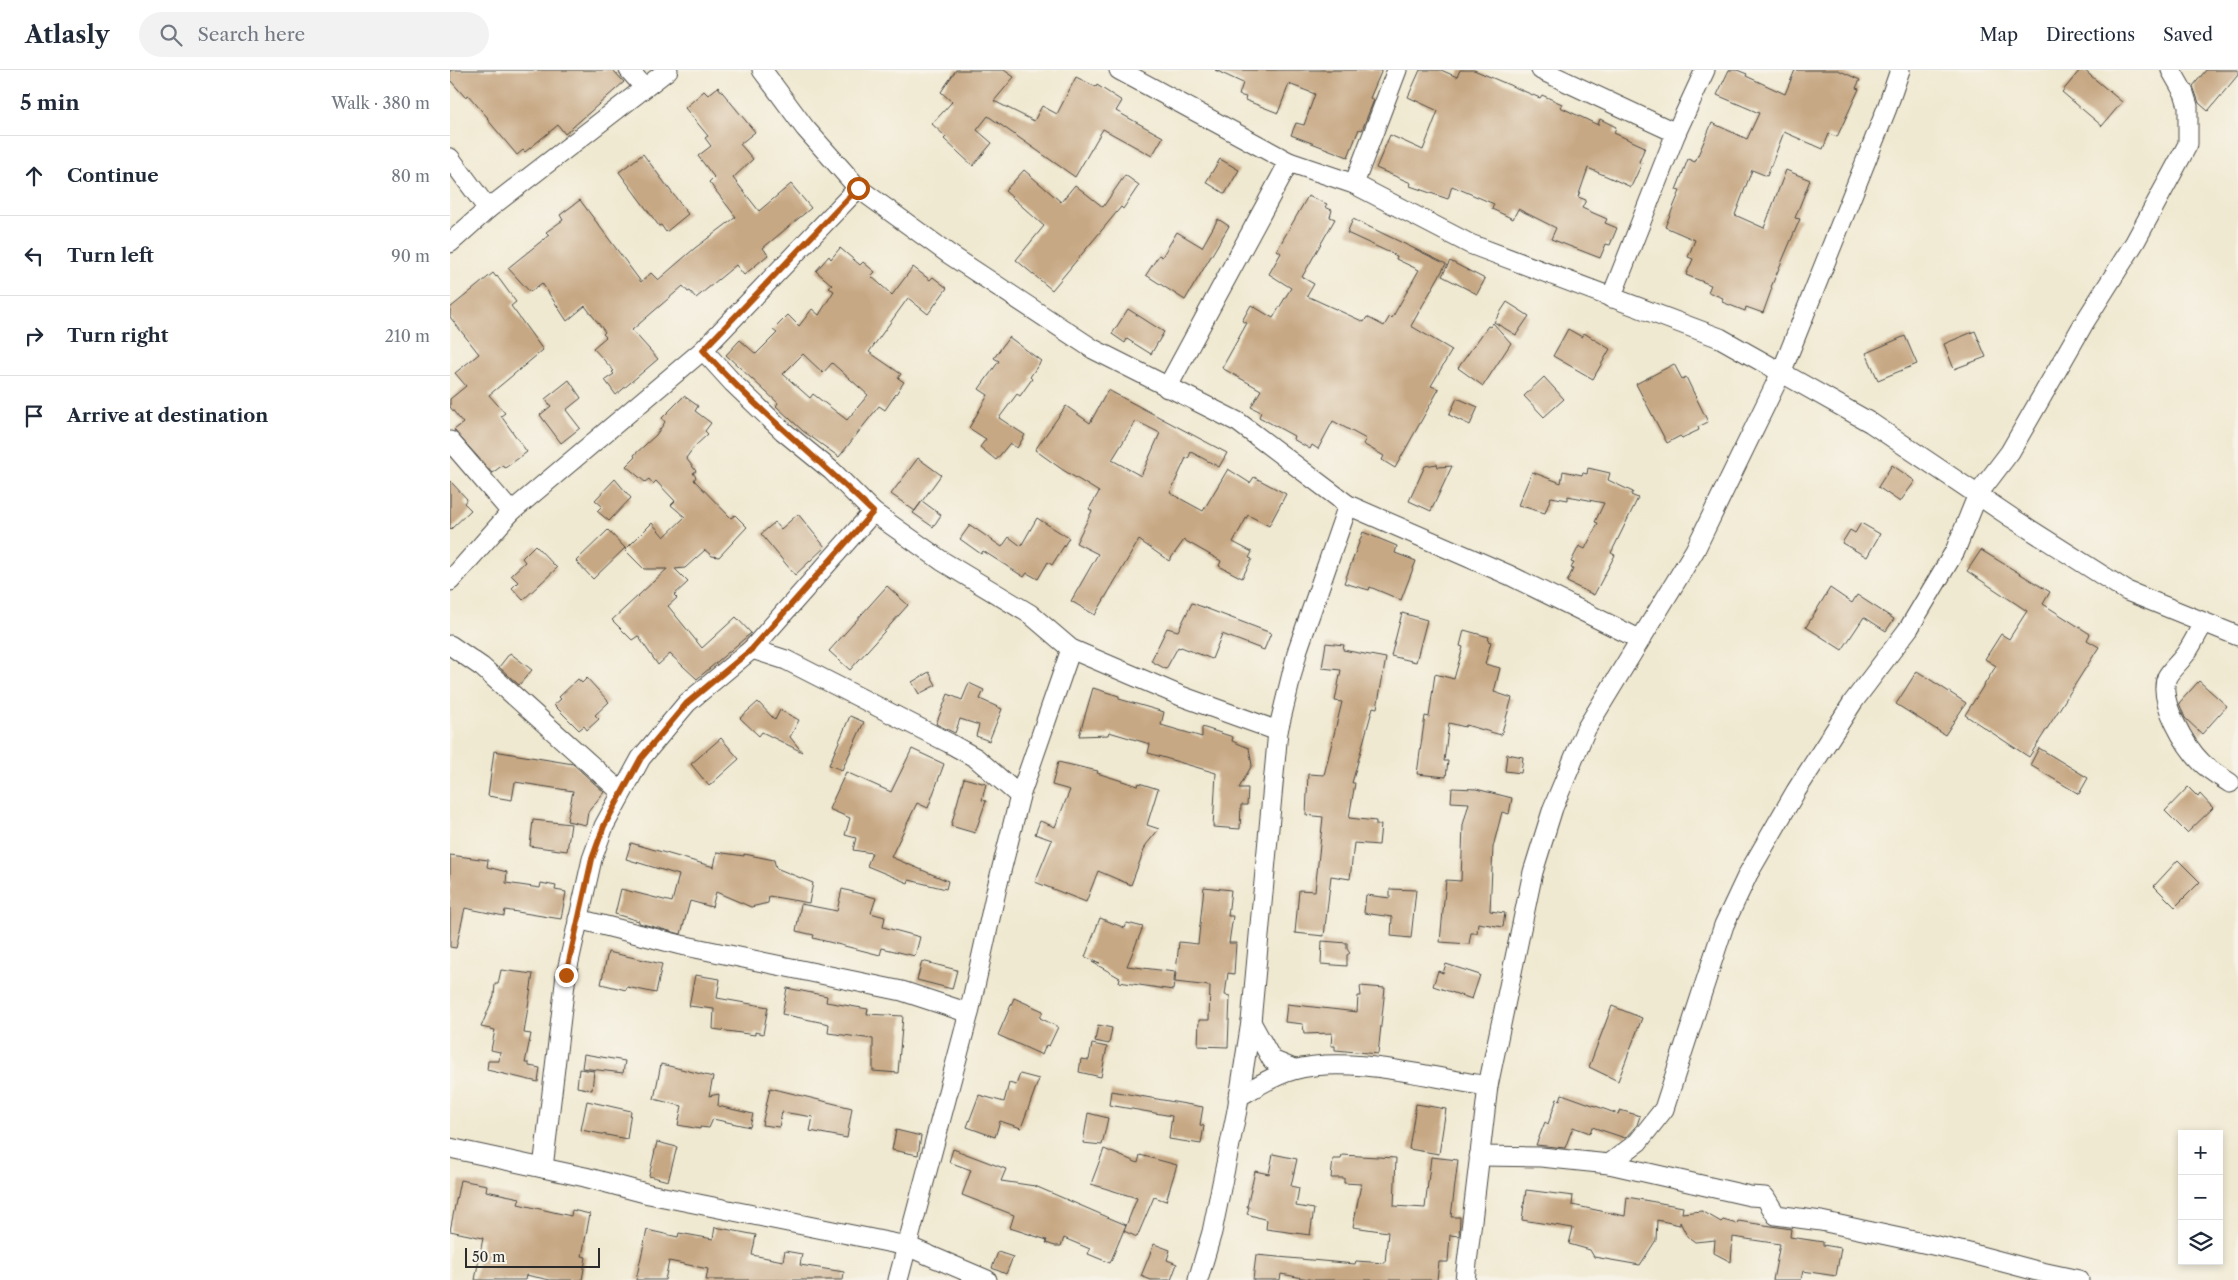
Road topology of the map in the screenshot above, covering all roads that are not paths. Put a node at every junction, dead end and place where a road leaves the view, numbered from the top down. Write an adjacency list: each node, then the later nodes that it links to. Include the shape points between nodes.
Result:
1 (629, 70): 10 (street)
2 (668, 70): 10 (street)
3 (762, 70): 15 (street)
4 (1119, 70): 13 (street)
5 (1397, 70): 14 (street)
6 (1541, 70): 11 (street)
7 (1705, 70): 11 (street)
8 (1900, 70): 20 (street)
9 (2171, 70): 23 (street, via 2188,106 2188,144 2135,242 2010,452)
10 (644, 86): 16 (street)
11 (1676, 133): 18 (street)
12 (450, 158): 16 (street)
13 (1289, 162): 14 (street); 21 (street)
14 (1354, 184): 18 (street, via 1470,244)
15 (858, 188): 19 (street); 21 (street, via 949,254 1084,344)
16 (488, 209): 17 (street)
17 (450, 243)
18 (1611, 298): 20 (street, via 1720,338)
19 (703, 350): 25 (street); 26 (street, via 732,383 832,471)
20 (1781, 373): 23 (street, via 1870,423); 30 (street, via 1695,550)
21 (1166, 388): 24 (street, via 1238,422)
22 (450, 441): 25 (street)
23 (1978, 494): 28 (street, via 2127,590); 46 (street, via 1955,551 1909,628 1853,702 1748,874 1724,925 1664,1109 1638,1142)
24 (1348, 505): 30 (street, via 1509,575); 34 (street, via 1298,649)
25 (510, 512): 27 (street)
26 (873, 512): 32 (street); 33 (street, via 942,561 1030,614)
27 (450, 581)
28 (2204, 623): 29 (street); 35 (street, via 2186,654 2168,675 2167,698 2171,714 2191,750)
29 (2238, 636)
30 (1639, 639): 42 (street, via 1586,729 1553,808 1533,872)
31 (450, 645): 36 (street, via 482,667)
32 (752, 649): 36 (street, via 687,703 641,758); 37 (street, via 786,660 949,743 976,758)
33 (1071, 649): 34 (street, via 1181,696); 37 (street)
34 (1278, 731): 40 (street)
35 (2230, 784)
36 (621, 792): 38 (street, via 592,859)
37 (1020, 796): 39 (street, via 996,886)
38 (578, 919): 39 (street, via 681,945 902,991); 47 (street, via 566,975)
39 (969, 1013): 48 (street)
40 (1250, 1022): 41 (street, via 1272,1060); 43 (street)
41 (1294, 1069): 42 (street, via 1336,1064 1390,1069); 43 (street)
42 (1488, 1086): 45 (street)
43 (1238, 1097): 51 (street, via 1212,1232)
44 (450, 1148): 47 (street)
45 (1479, 1156): 46 (street); 52 (street)
46 (1609, 1164): 53 (street, via 1765,1197 1776,1215 1821,1221)
47 (543, 1168): 48 (street, via 649,1194)
48 (907, 1246): 49 (street); 50 (street)
49 (898, 1280)
50 (987, 1280)
51 (1198, 1280)
52 (1465, 1280)
53 (2079, 1280)

